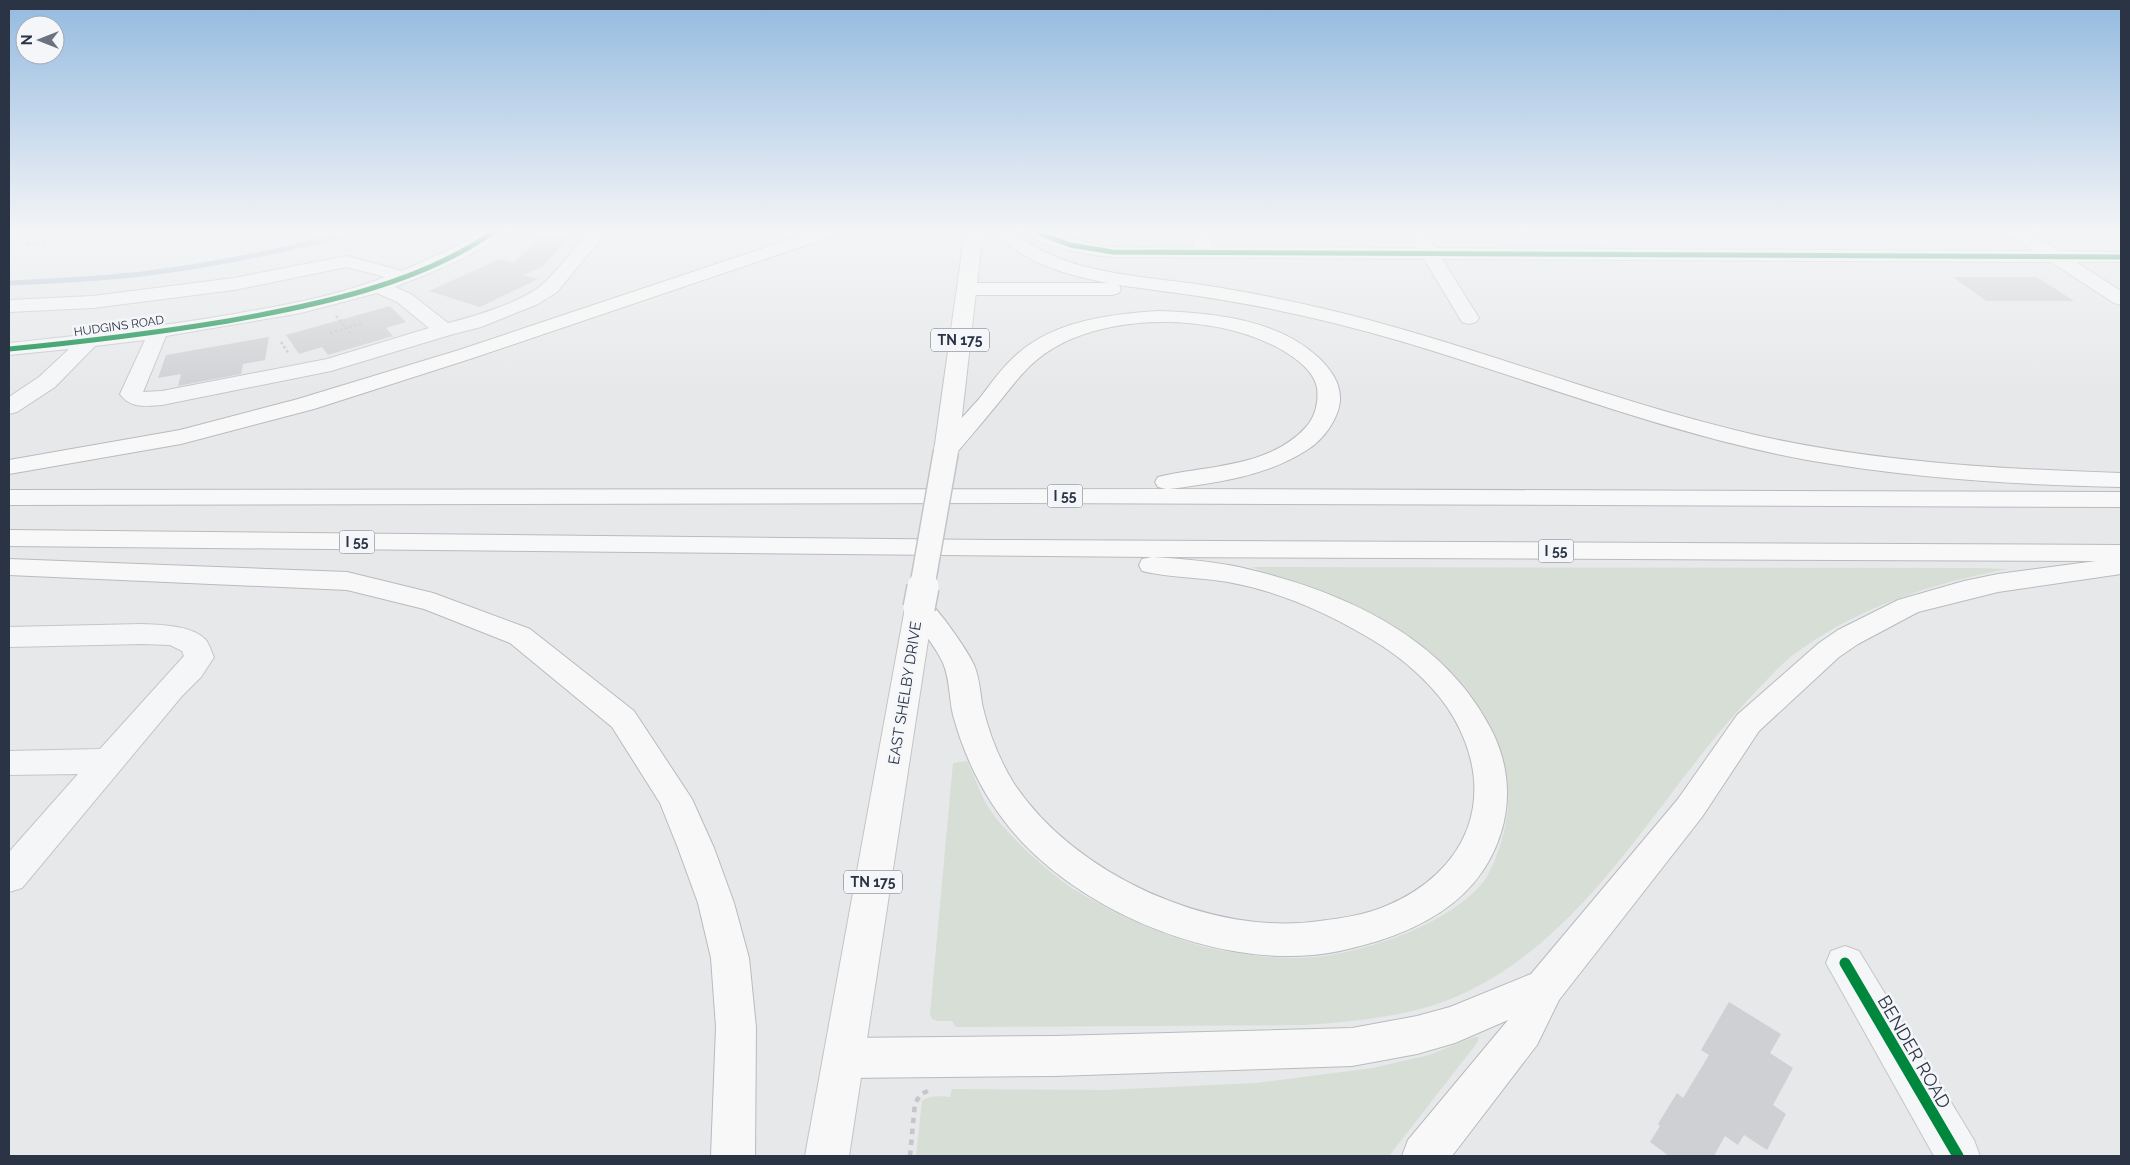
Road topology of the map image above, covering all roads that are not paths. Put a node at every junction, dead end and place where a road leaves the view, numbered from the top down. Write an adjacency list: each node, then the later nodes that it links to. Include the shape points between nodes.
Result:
1 (231, 284): 15 (street)
2 (234, 284): 18 (street)
3 (353, 284): 13 (street)
4 (383, 284): 11 (street, HUDGINS ROAD)
5 (553, 284): 20 (street, via 531,300 474,323)
6 (672, 284): 26 (main road, via 306,404 181,437)
7 (967, 284): 12 (main road, EAST SHELBY DRIVE / TN 175)
8 (1163, 284): 17 (main road)
9 (1448, 284): 19 (street)
10 (2100, 284): 14 (street)
11 (378, 286): 13 (street, HUDGINS ROAD); 20 (street, via 404,298)
12 (966, 289): 17 (main road, via 1136,290); 25 (main road, EAST SHELBY DRIVE / TN 175)
13 (359, 293): 18 (street, HUDGINS ROAD)
14 (2121, 298)
15 (102, 301): 16 (street); 22 (street)
16 (9, 306)
17 (1288, 307): 27 (main road, via 1405,336 1678,423 1792,450 1936,471)
18 (245, 318): 21 (street, HUDGINS ROAD)
19 (1468, 318)
20 (444, 330): 21 (street, via 331,365 142,400 131,394)
21 (158, 332): 22 (street, HUDGINS ROAD)
22 (80, 342): 23 (street, HUDGINS ROAD); 24 (street, via 47,382)
23 (9, 349)
24 (9, 407)
25 (946, 450): 28 (main road, via 1024,358 1070,332 1107,322 1146,317 1187,317 1229,323 1270,336 1301,353 1320,371 1326,382 1329,404 1319,428 1309,438 1273,458 1245,469 1211,477); 36 (main road, EAST SHELBY DRIVE / TN 175, bridge)
26 (9, 467)
27 (2121, 480)
28 (1026, 496): 29 (main road, I 55); 30 (main road, I 55)
29 (9, 498)
30 (2121, 500)
31 (9, 538): 32 (main road, I 55)
32 (992, 548): 33 (main road, I 55); 36 (main road, via 1239,576 1324,603 1404,647 1438,676 1468,712 1487,756 1491,774 1488,819 1475,853 1461,872 1422,905 1399,918 1341,935 1264,940 1182,922 1153,911 1113,891 1061,856 1018,815 987,768 978,746 958,664)
33 (2121, 553)
34 (2121, 566): 42 (main road, via 1998,583 1908,606 1829,650 1748,723 1690,808)
35 (9, 567): 44 (main road, via 346,581 433,602 520,636 623,719 675,799 716,902 730,958 736,1027)
36 (919, 608): 43 (main road, EAST SHELBY DRIVE / TN 175)
37 (9, 637): 38 (street, via 142,634 175,636 194,645 199,657 190,670)
38 (107, 761): 39 (street); 40 (street)
39 (9, 762)
40 (9, 877)
41 (1845, 963): 47 (street, BENDER ROAD)
42 (1546, 987): 43 (main road, via 1455,1024 1352,1047 1055,1056); 46 (main road, via 1523,1032)
43 (844, 1058): 45 (main road, EAST SHELBY DRIVE / TN 175)
44 (733, 1156)
45 (827, 1156)
46 (1424, 1156)
47 (1958, 1156)

